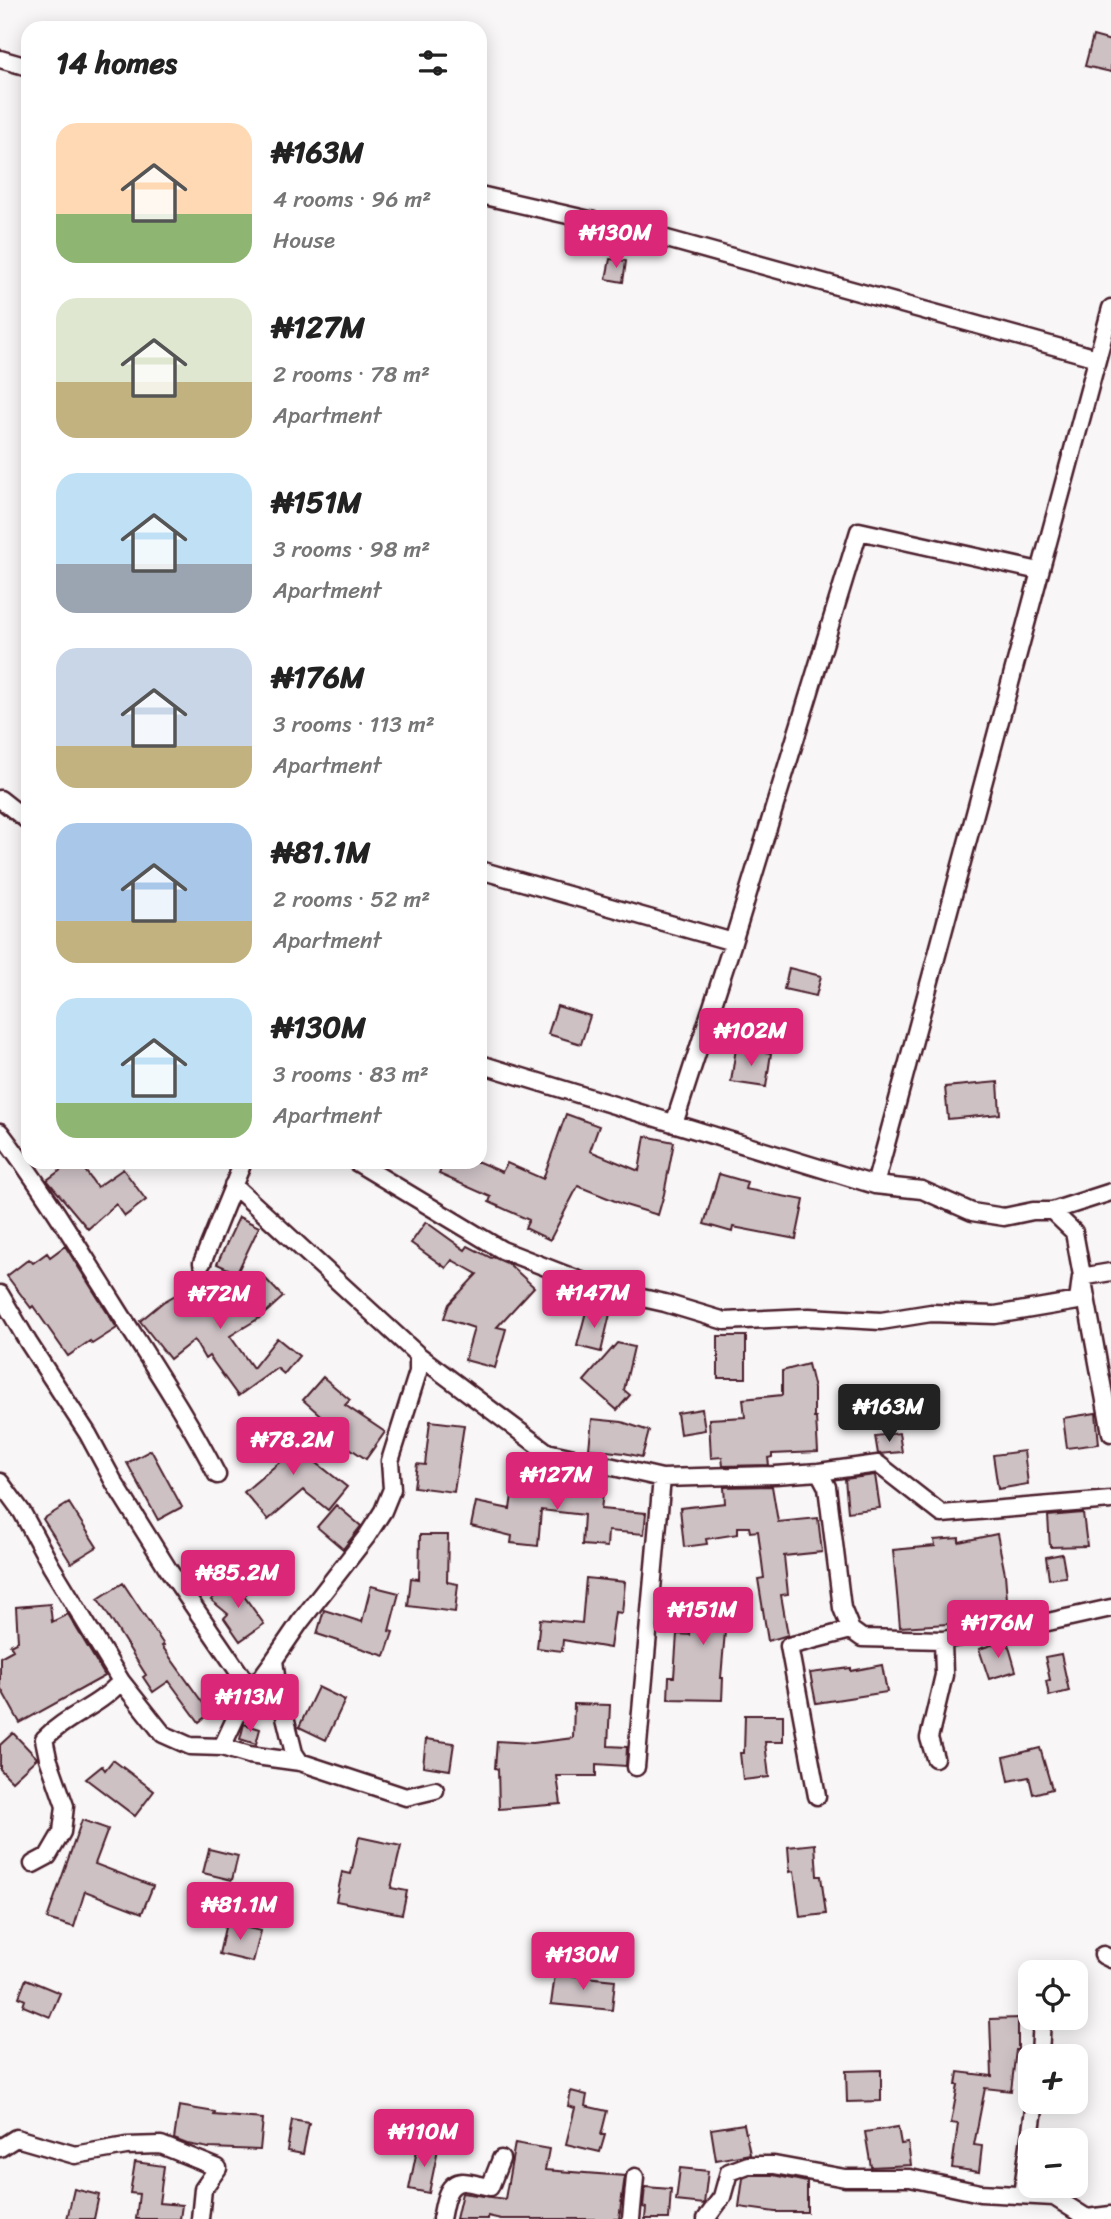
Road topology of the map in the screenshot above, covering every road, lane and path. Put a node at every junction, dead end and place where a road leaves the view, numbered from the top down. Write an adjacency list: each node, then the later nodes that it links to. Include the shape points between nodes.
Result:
1 (0, 59): 2 (street)
2 (21, 65)
3 (487, 197): 5 (street, via 638,231)
4 (1111, 308): 5 (street)
5 (1097, 358): 6 (street)
6 (1040, 571): 10 (street, via 859,531); 19 (street)
7 (0, 799): 8 (street)
8 (21, 816)
9 (487, 872): 10 (street)
10 (733, 942): 12 (street)
11 (487, 1066): 12 (street)
12 (674, 1124): 19 (street)
13 (0, 1132): 14 (street)
14 (21, 1161)
15 (27, 1169): 29 (street, via 155,1367)
16 (240, 1169): 18 (street)
17 (368, 1169): 24 (street, via 502,1250 602,1289 725,1321 995,1315 1079,1301)
18 (233, 1185): 22 (street); 26 (street)
19 (875, 1185): 21 (street, via 922,1190 985,1215)
20 (1111, 1192): 21 (street)
21 (1052, 1211): 24 (street, via 1074,1232)
22 (202, 1262)
23 (1111, 1272): 24 (street)
24 (1081, 1277): 27 (street)
25 (0, 1294): 38 (street, via 114,1484)
26 (418, 1355): 30 (street, via 547,1452); 36 (street, via 418,1372 390,1461 392,1489 383,1511)
27 (1111, 1433)
28 (819, 1472): 30 (street); 32 (street, via 878,1464 942,1514); 34 (street, via 827,1487 842,1608)
29 (217, 1475)
30 (662, 1478): 42 (street)
31 (0, 1482): 37 (street, via 22,1511)
32 (1111, 1500)
33 (1111, 1608): 35 (street)
34 (851, 1630): 35 (street, via 862,1638); 44 (street, via 789,1646)
35 (943, 1640): 40 (street, via 944,1675 929,1738)
36 (274, 1660): 38 (street); 41 (street, via 294,1753)
37 (121, 1681): 39 (street, via 163,1734 190,1746); 45 (street, via 109,1696 44,1739 65,1805 62,1832 48,1856)
38 (251, 1690): 39 (street)
39 (222, 1747): 41 (street)
40 (935, 1758)
41 (300, 1762): 43 (street, via 406,1797)
42 (636, 1767)
43 (435, 1790)
44 (817, 1796)
45 (33, 1864)
46 (0, 2148): 52 (street, via 16,2138 75,2155 161,2145 218,2168 203,2189)
47 (501, 2159): 53 (street, via 490,2187 462,2182 452,2186)
48 (635, 2177): 54 (street)
49 (1018, 2195): 55 (street, via 980,2193 910,2178 845,2178 748,2165 729,2172 722,2197)
50 (1056, 2198): 51 (street, via 1087,2218)
51 (1111, 2215)
52 (200, 2219)
53 (442, 2219)
54 (631, 2219)
55 (706, 2219)

